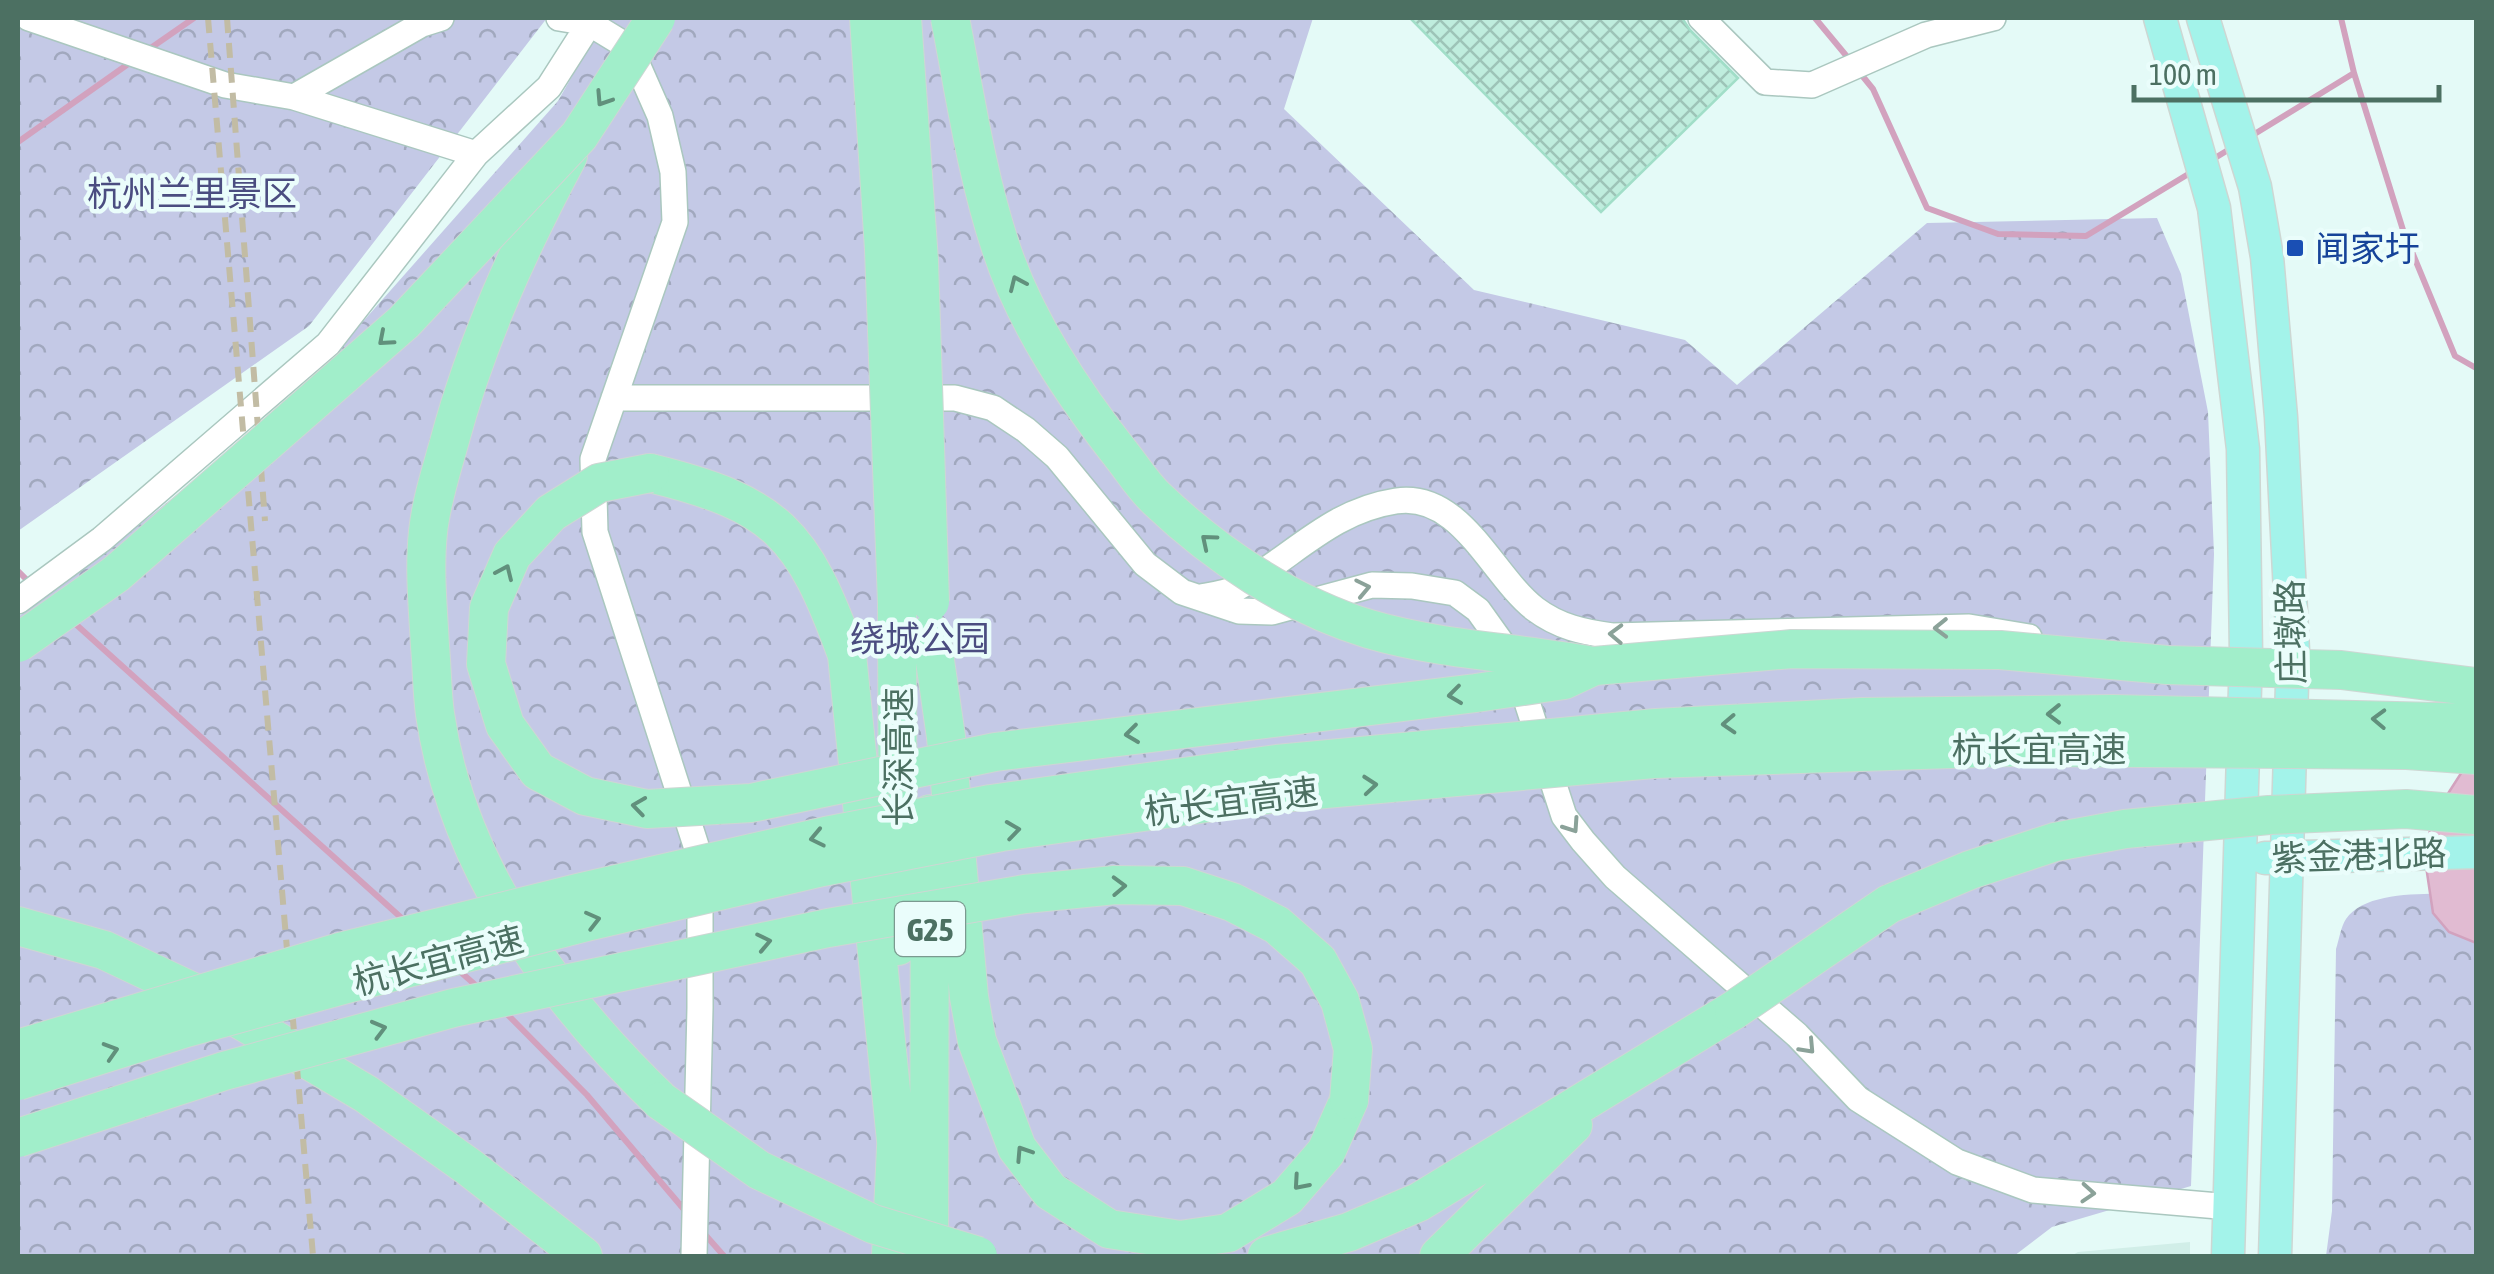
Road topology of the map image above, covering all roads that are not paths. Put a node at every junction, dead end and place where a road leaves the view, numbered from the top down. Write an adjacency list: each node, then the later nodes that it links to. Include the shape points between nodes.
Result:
1 (29, 18): 13 (street, via 224,85)
2 (442, 18): 13 (street)
3 (559, 18): 12 (street)
4 (656, 18): 14 (highway, one-way to 14, bridge)
5 (869, 18): 19 (highway, 长深高速 / G25, bridge)
6 (902, 18): 19 (highway, 长深高速 / G25, bridge, via 920,261)
7 (950, 18): 23 (highway, one-way to 7, bridge, via 1369,629 1300,601 1233,562 1155,497 1094,422 1042,340 1002,250)
8 (1701, 18): 9 (street, via 1765,82 1812,85 1926,35)
9 (1993, 18)
10 (2160, 18): 22 (main road, 庄墩路, via 2214,208 2243,449)
11 (2204, 18): 21 (main road, 庄墩路, via 2267,256)
12 (591, 20): 15 (street, via 549,87); 16 (street, via 630,48 660,116 673,172 675,222)
13 (294, 97): 15 (street)
14 (579, 136): 20 (highway, one-way to 20, bridge, via 404,322 116,574); 43 (highway, bridge, via 508,274 460,403 428,531 435,714 476,854 552,984 661,1100 759,1170 873,1224)
15 (476, 154): 18 (street, via 328,344 102,539)
16 (614, 398): 17 (street, via 955,398 993,408 1056,457 1145,564); 40 (street, via 592,459 595,532 700,858)
17 (1201, 598): 22 (street, one-way to 17, via 2119,653 1969,627 1582,632 1532,606 1455,520 1430,505 1401,500 1364,508 1235,589); 38 (street, one-way to 38, via 1239,611 1272,612 1372,584 1455,592 1478,610 1513,659 1564,816 1582,841 1797,1035 1858,1099 1957,1162 2033,1190)
18 (18, 601)
19 (919, 613): 36 (highway, one-way to 19, bridge, via 224,1071 453,1008 828,928 1025,894 1183,886 1277,925 1318,961 1340,1000 1353,1049 1348,1100 1326,1152 1287,1197 1228,1233 1180,1240 1109,1230 1050,1191 1017,1148 977,1041 969,997 946,737); 37 (highway, 长深高速 / G25); 42 (highway, 长深高速 / G25)
20 (18, 644)
21 (2293, 651): 22 (main road); 24 (main road); 30 (main road, 庄墩路)
22 (2246, 654): 31 (main road, 庄墩路)
23 (1594, 666): 25 (highway, bridge, via 1792,649 2000,650 2167,665 2341,670); 37 (highway, one-way to 37, bridge, via 1564,680 994,752 751,803 648,809 585,796 538,772 505,725 486,664 489,608 512,555 551,512 599,483 650,472 705,486 758,511 793,541 825,593 848,655)
24 (2476, 675)
25 (2476, 687)
26 (2476, 723): 33 (highway, 杭长宜高速, one-way to 33, bridge, via 2113,714 1862,717 1656,728 1258,767 992,804 788,844 340,952)
27 (2476, 756): 35 (highway, 杭长宜高速, one-way to 27, bridge, via 343,985 822,867 1001,832 1270,794 1654,759 2010,747)
28 (2476, 814): 34 (highway, bridge, via 2406,809 2269,815 2054,842 1889,904 1734,1010)
29 (2476, 852): 30 (main road, 紫金港北路)
30 (2286, 858): 31 (main road, 紫金港北路); 47 (main road, 庄墩路)
31 (2241, 859): 38 (main road, 庄墩路)
32 (18, 926): 39 (highway, via 104,950 197,994 366,1094)
33 (18, 1049)
34 (1618, 1078): 44 (highway, via 1419,1202); 45 (highway)
35 (18, 1080)
36 (18, 1138)
37 (897, 1150): 41 (highway, 长深高速 / G25)
38 (2230, 1207): 46 (main road, 庄墩路)
39 (583, 1256)
40 (694, 1256)
41 (891, 1256)
42 (929, 1256)
43 (978, 1256)
44 (1266, 1256)
45 (1439, 1256)
46 (2228, 1256)
47 (2275, 1256)

